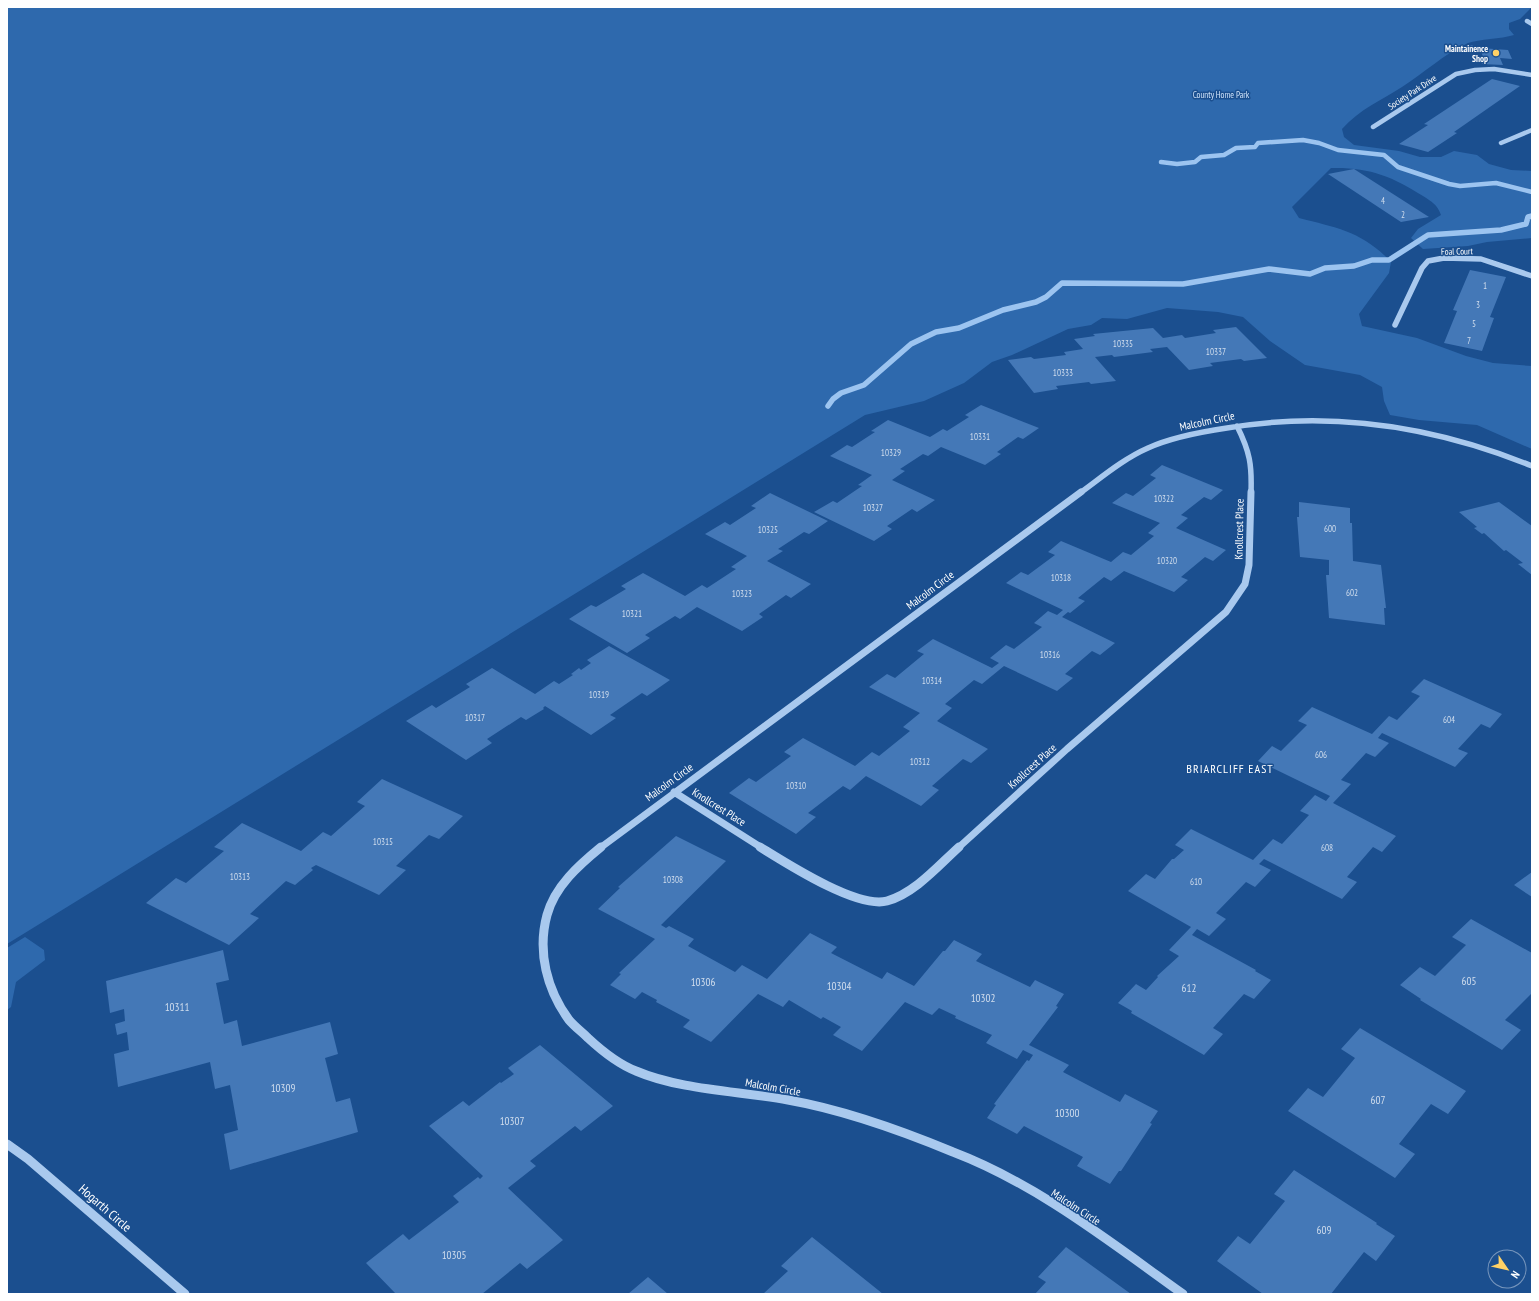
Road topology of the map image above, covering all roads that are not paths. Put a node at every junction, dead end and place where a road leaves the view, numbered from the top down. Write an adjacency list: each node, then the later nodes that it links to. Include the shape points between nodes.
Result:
1 (1527, 21): 2 (street)
2 (1532, 24)
3 (1532, 75): 4 (street, Society Park Drive, via 1500,69 1456,74)
4 (1373, 127)
5 (1532, 130): 6 (street)
6 (1501, 143)
7 (1532, 276): 8 (street, Foal Court, via 1481,259 1444,258 1428,261 1422,268)
8 (1395, 325)
9 (1237, 426): 10 (street, Malcolm Circle, via 1262,422 1314,420 1368,423 1475,444); 11 (street, Malcolm Circle, via 1158,444 1128,458); 11 (street, Knollcrest Place, via 1247,446 1252,469 1249,564 1244,584 1226,612 1067,749 924,879 902,895 881,903 835,890)
10 (1532, 466)
11 (674, 792): 14 (street, Malcolm Circle, via 578,866 559,889 547,914 543,937 544,967 554,996 570,1021 602,1051 635,1071 672,1082 790,1100 880,1123 957,1153 1023,1185)
12 (7, 1144): 13 (street, Hogarth Circle, via 28,1159)
13 (185, 1294)
14 (1183, 1294)

